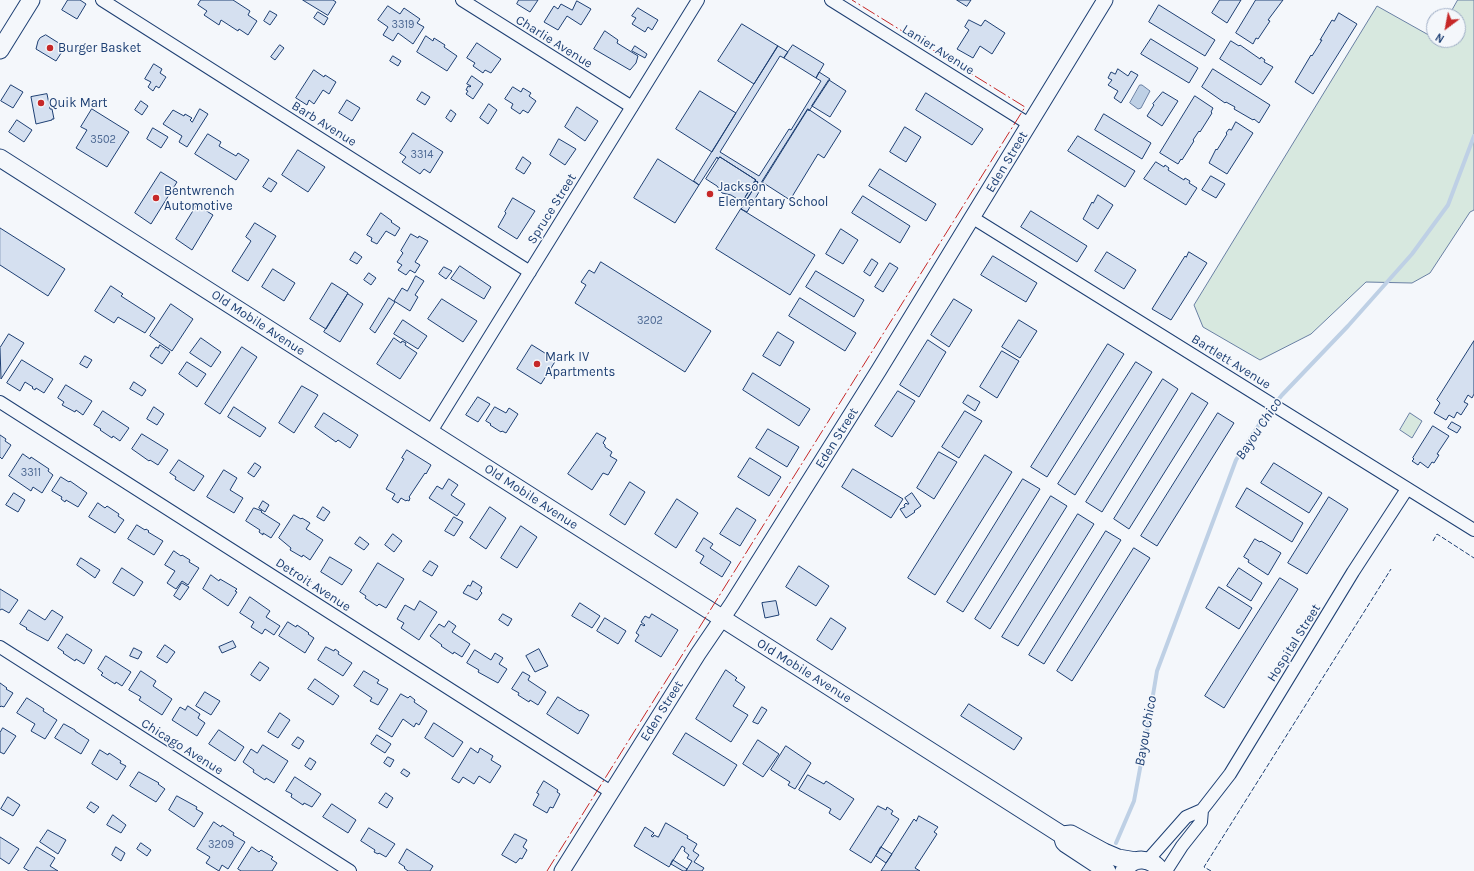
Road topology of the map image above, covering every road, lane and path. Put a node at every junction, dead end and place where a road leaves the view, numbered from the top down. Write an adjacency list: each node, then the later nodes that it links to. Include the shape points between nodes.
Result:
1 (31, 0): 7 (main road)
2 (102, 0): 12 (street, Barb Avenue)
3 (462, 0): 8 (street, Charlie Avenue)
4 (698, 0): 8 (street, Spruce Street)
5 (831, 0): 9 (street, Lanier Avenue)
6 (1105, 0): 9 (street, Eden Street)
7 (0, 50)
8 (632, 107): 12 (street, Spruce Street)
9 (1029, 124): 11 (street, Eden Street)
10 (0, 158): 14 (main road, Old Mobile Avenue)
11 (973, 218): 15 (street, Bartlett Avenue); 17 (street, Eden Street)
12 (530, 272): 14 (street, Spruce Street)
13 (0, 402): 19 (street, Detroit Avenue)
14 (430, 433): 17 (main road, Old Mobile Avenue)
15 (1407, 489): 16 (street, Bartlett Avenue); 20 (street, Hospital Street, via 1353,572 1230,774)
16 (1474, 530)
17 (722, 619): 19 (street, Eden Street); 21 (main road, Old Mobile Avenue)
18 (0, 647): 23 (street, Chicago Avenue)
19 (611, 792): 24 (street, Eden Street)
20 (1202, 810): 22 (street, Hospital Street, via 1186,817); 27 (street, Hospital Street, via 1201,822)
21 (1062, 835): 22 (main road, Old Mobile Avenue, via 1071,834 1104,852); 25 (main road, Old Mobile Avenue, via 1066,844)
22 (1136, 864): 26 (main road, Old Mobile Avenue, via 1158,866)
23 (350, 871)
24 (562, 871)
25 (1107, 871)
26 (1162, 871)
27 (1166, 871)

